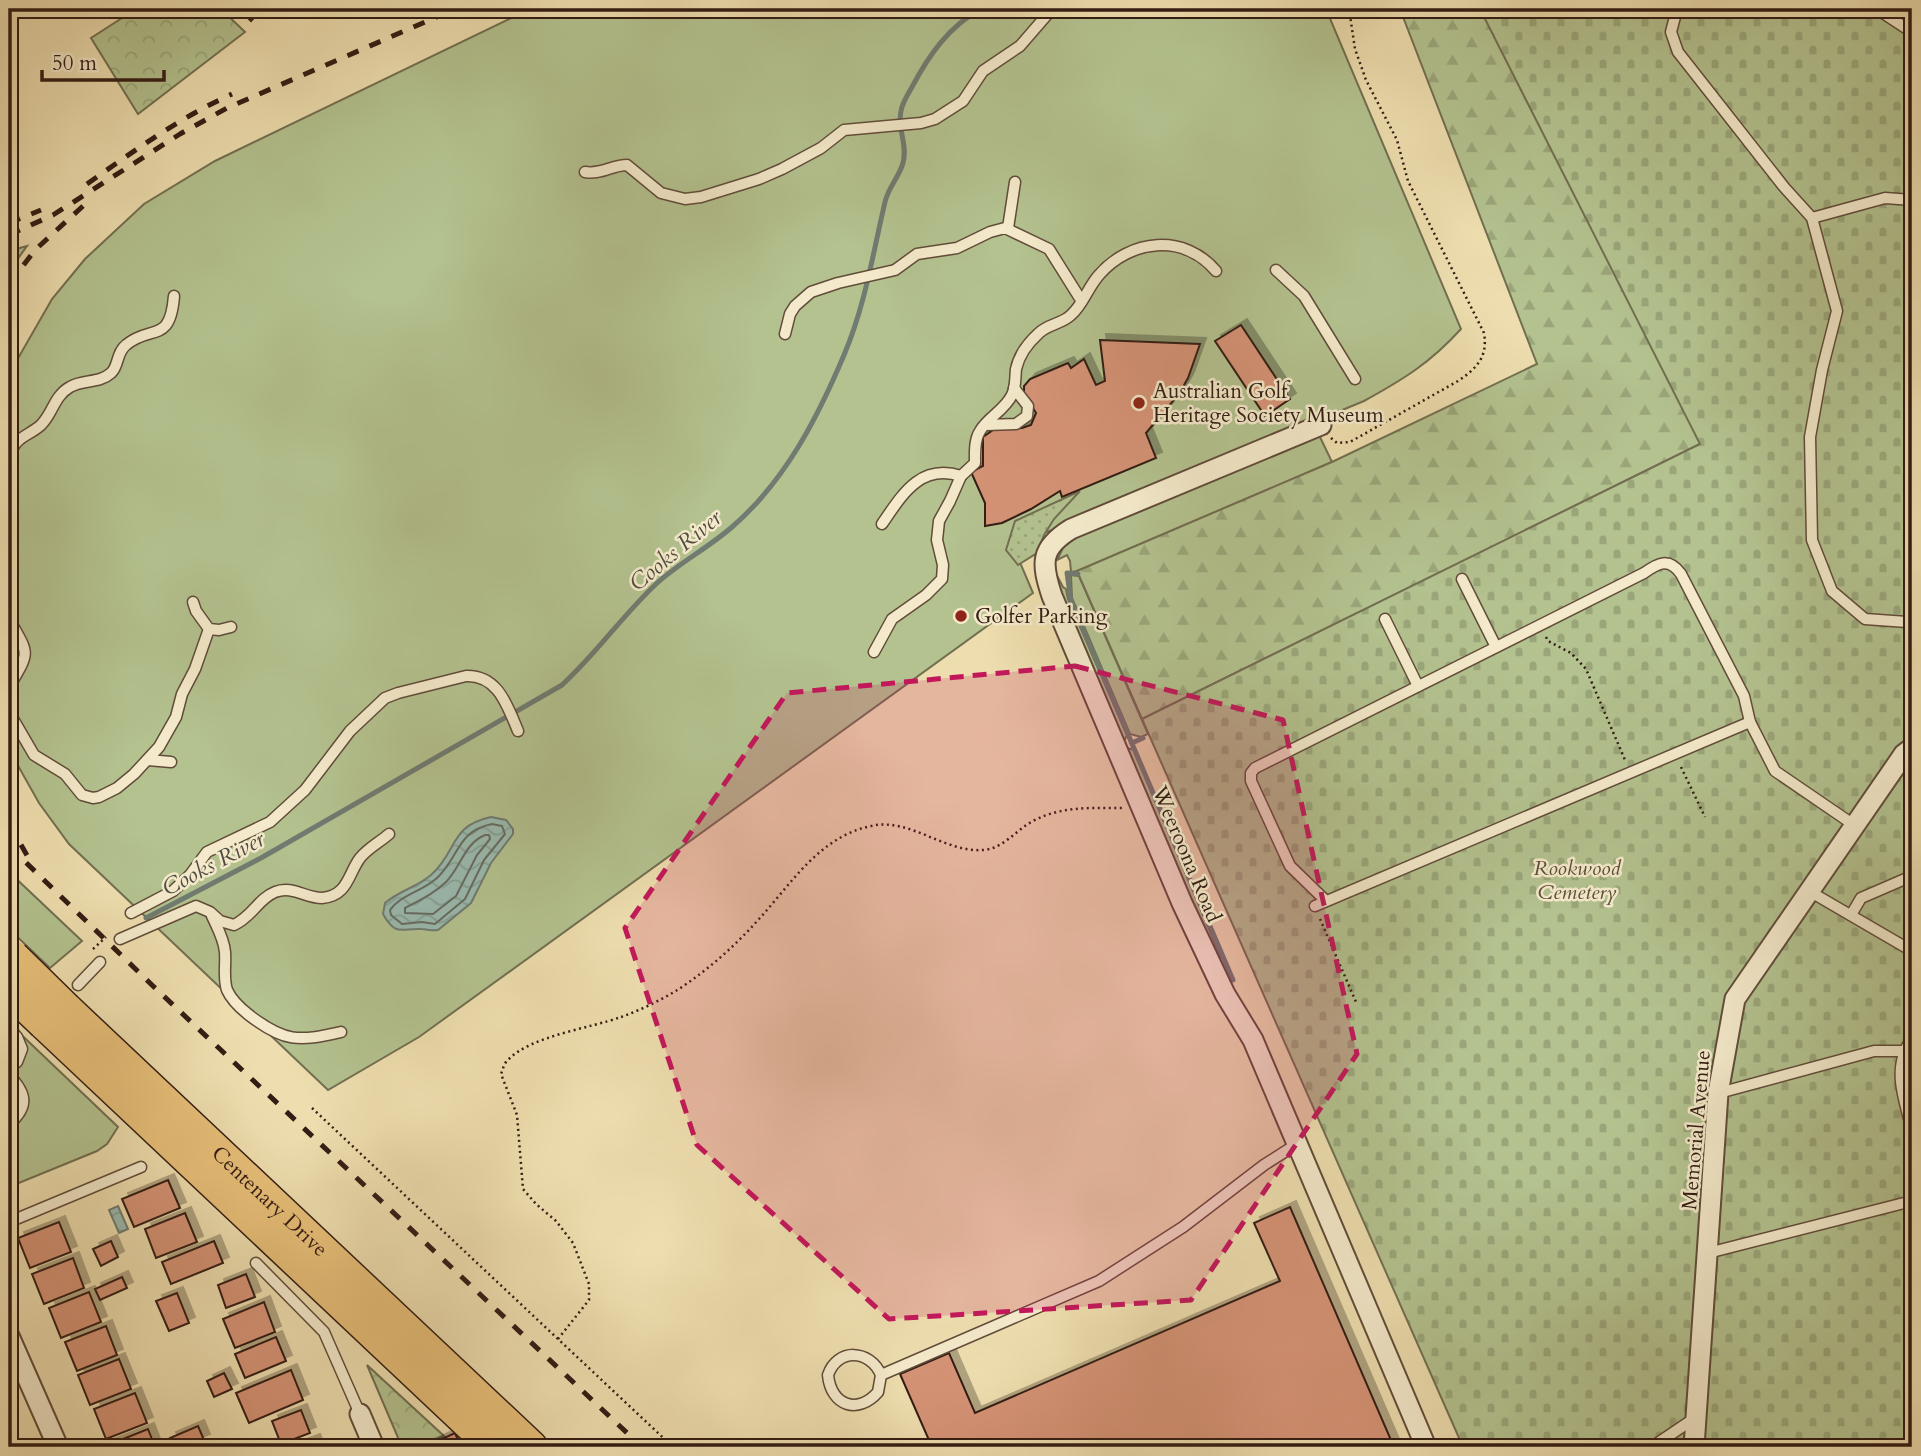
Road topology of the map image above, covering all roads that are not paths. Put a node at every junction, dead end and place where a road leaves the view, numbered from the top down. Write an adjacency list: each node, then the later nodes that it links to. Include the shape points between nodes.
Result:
1 (1052, 9): 5 (lane, via 1020,46 983,71 963,101 934,119 839,132 821,148 782,169 701,197 685,199 662,193 627,165)
2 (1677, 9): 8 (lane, via 1671,32 1678,52)
3 (1877, 9): 4 (lane)
4 (1912, 32)
5 (585, 172)
6 (1015, 182): 9 (lane)
7 (1912, 200): 8 (lane, via 1885,198)
8 (1812, 218): 24 (lane, via 1837,311 1810,437 1812,540 1832,591 1865,619 1907,622)
9 (1008, 228): 13 (lane, via 1049,249); 14 (lane, via 957,248 917,254 895,270 811,292 790,314)
10 (1276, 270): 15 (lane, via 1304,296)
11 (1216, 271): 13 (lane, via 1187,249 1147,247 1107,267)
12 (174, 296): 19 (lane, via 171,318 164,327 125,345 114,370 104,378 62,392 43,422 18,440)
13 (1082, 300): 16 (lane, via 1070,317 1049,325 1033,339 1019,360)
14 (785, 334)
15 (1355, 379)
16 (1014, 388): 17 (lane, via 1002,410); 17 (lane, via 1028,406 1027,416 1016,424)
17 (986, 425): 20 (lane, via 978,435 975,463)
18 (1321, 425): 63 (street, Weeroona Road, via 1084,523 1059,537 1044,563 1052,596 1182,903 1253,1041)
19 (9, 459)
20 (961, 476): 21 (lane, via 939,473 920,479); 30 (lane, via 937,528 942,579 892,619)
21 (882, 524)
22 (1462, 579): 29 (lane)
23 (193, 602): 28 (lane)
24 (1912, 618)
25 (9, 619): 32 (lane, via 26,652)
26 (1385, 619): 31 (lane)
27 (231, 627): 28 (lane)
28 (209, 629): 37 (lane, via 176,717)
29 (1496, 647): 31 (lane); 34 (lane, via 1665,562 1675,565 1744,696)
30 (874, 652)
31 (1418, 686): 43 (lane, via 1251,773 1290,866)
32 (9, 687)
33 (9, 712): 37 (lane, via 34,755 65,774 87,797 117,788)
34 (1750, 722): 39 (lane, via 1775,771); 43 (lane)
35 (518, 730): 46 (lane, via 503,698 489,680 477,676 385,698 350,731 305,790 270,822 207,852 173,891)
36 (1909, 754): 39 (street, Memorial Avenue)
37 (148, 760): 38 (lane)
38 (171, 762)
39 (1854, 825): 42 (street, Memorial Avenue)
40 (389, 834): 45 (lane, via 359,859 348,884 331,896 279,890 263,898 251,915 234,925)
41 (1912, 876): 47 (lane, via 1861,898)
42 (1810, 891): 47 (lane); 60 (street, Memorial Avenue, via 1735,999)
43 (1326, 901): 44 (lane)
44 (1315, 906)
45 (210, 912): 48 (lane, via 191,907); 55 (lane, via 224,946 226,985 236,1004 283,1037)
46 (131, 913)
47 (1850, 915): 49 (lane)
48 (120, 939)
49 (1912, 951)
50 (11, 955): 53 (highway, Centenary Drive, bridge)
51 (100, 962): 53 (lane)
52 (9, 990): 53 (highway, Centenary Drive, bridge)
53 (63, 1005): 75 (highway, Centenary Drive); 76 (highway, Centenary Drive)
54 (10, 1029): 58 (lane, via 22,1049 17,1062)
55 (341, 1032)
56 (1912, 1038): 57 (lane)
57 (1903, 1051): 60 (lane, via 1874,1051); 62 (lane, via 1900,1081)
58 (9, 1063)
59 (9, 1075): 61 (lane, via 24,1097 17,1117)
60 (1718, 1093): 67 (street, Memorial Avenue)
61 (9, 1124)
62 (1912, 1130)
63 (1297, 1144): 70 (lane, via 1099,1281); 77 (street, Weeroona Road)
64 (141, 1167): 66 (lane)
65 (1912, 1201): 67 (lane)
66 (9, 1222)
67 (1708, 1253): 72 (street, Memorial Avenue)
68 (256, 1263): 71 (lane, via 324,1332)
69 (9, 1336): 73 (street)
70 (881, 1375): 70 (lane, via 878,1392 856,1405 839,1400 828,1375 837,1360 857,1354 869,1359)
71 (360, 1413): 74 (street)
72 (1698, 1415): 78 (lane); 79 (street, Memorial Avenue)
73 (58, 1447)
74 (374, 1447)
75 (494, 1447)
76 (531, 1447)
77 (1426, 1447)
78 (1652, 1447)
79 (1695, 1447)

